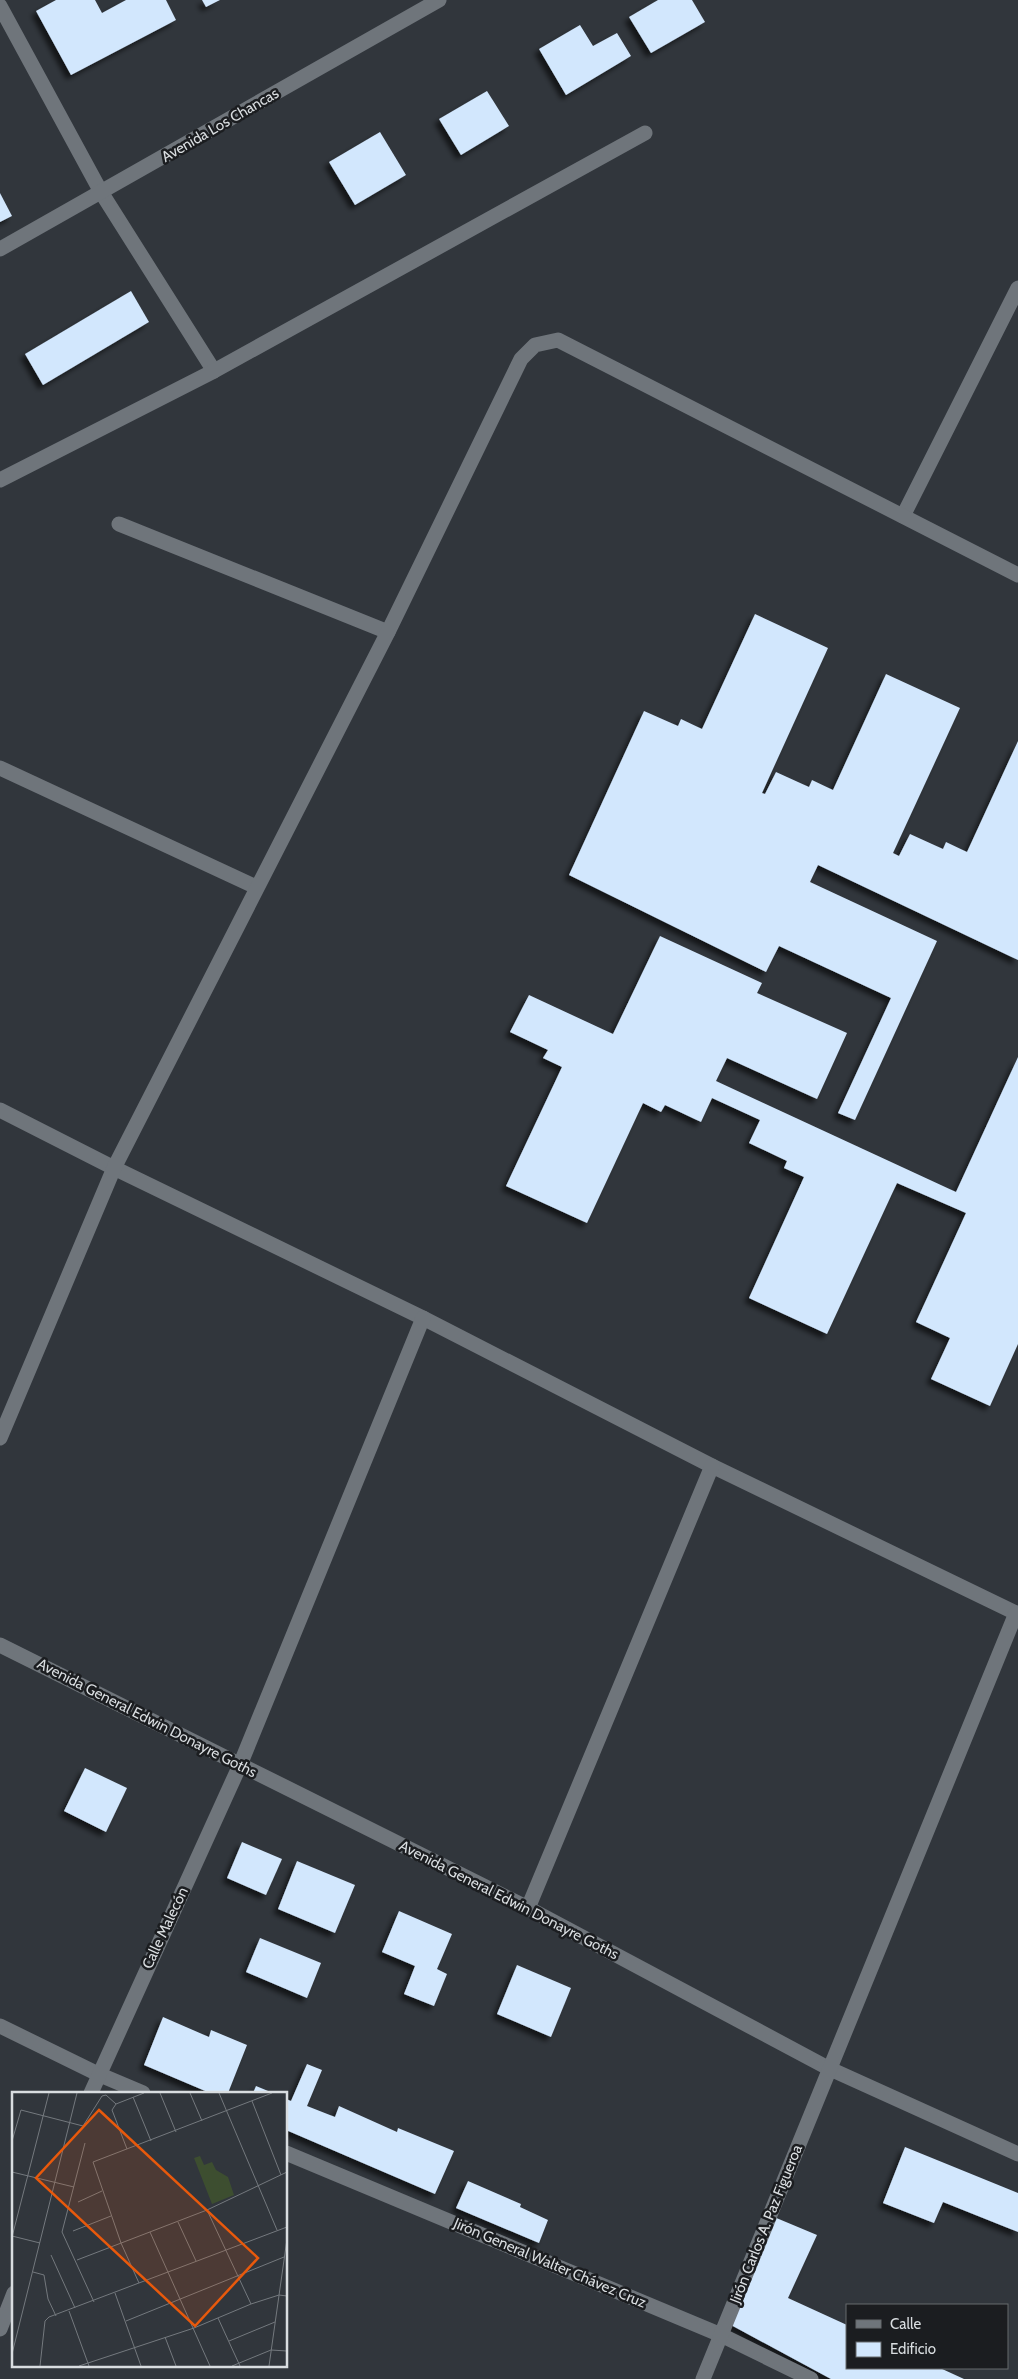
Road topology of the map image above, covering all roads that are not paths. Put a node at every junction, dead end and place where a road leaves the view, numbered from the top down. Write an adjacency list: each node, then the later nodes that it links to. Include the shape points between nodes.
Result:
1 (439, 0): 4 (street, Avenida Los Chancas)
2 (0, 6): 4 (street)
3 (645, 133): 7 (street)
4 (101, 192): 5 (street, Avenida Los Chancas); 7 (street)
5 (0, 249)
6 (1018, 288): 9 (street)
7 (214, 371): 8 (street)
8 (0, 480)
9 (903, 516): 11 (street); 12 (street, via 558,340 535,345 521,359)
10 (119, 524): 12 (street)
11 (1018, 575)
12 (388, 632): 14 (street)
13 (0, 768): 14 (street)
14 (256, 887): 16 (street)
15 (0, 1110): 16 (street)
16 (114, 1168): 17 (street); 18 (street)
17 (423, 1318): 19 (street); 22 (street, Calle Malecón)
18 (0, 1438)
19 (712, 1466): 20 (street); 23 (street)
20 (1017, 1613): 25 (street, Jirón Carlos A. Paz Figueroa)
21 (0, 1645): 22 (street, Avenida General Edwin Donayre Goths)
22 (240, 1765): 23 (street, Avenida General Edwin Donayre Goths); 26 (street, Calle Malecón)
23 (528, 1908): 25 (street, Avenida General Edwin Donayre Goths)
24 (0, 2026): 26 (street)
25 (828, 2068): 30 (street, Avenida General Edwin Donayre Goths); 33 (street, Jirón Carlos A. Paz Figueroa)
26 (98, 2074): 27 (street, Calle Malecón); 28 (street)
27 (91, 2092)
28 (141, 2092)
29 (288, 2154): 33 (street, Jirón General Walter Chávez Cruz)
30 (1018, 2154)
31 (12, 2298): 32 (street)
32 (0, 2329)
33 (721, 2335): 34 (street, Jirón Carlos A. Paz Figueroa); 35 (street, Jirón General Walter Chávez Cruz)
34 (703, 2379)
35 (811, 2379)

